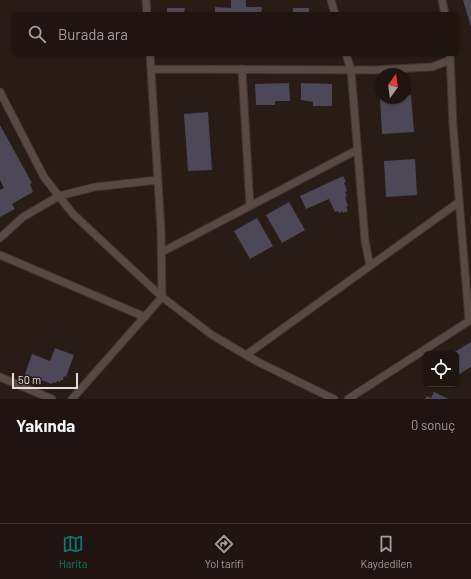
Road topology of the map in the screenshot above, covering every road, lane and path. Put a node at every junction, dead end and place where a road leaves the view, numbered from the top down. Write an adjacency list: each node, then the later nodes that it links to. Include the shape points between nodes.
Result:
1 (146, 0): 4 (street)
2 (330, 0): 5 (street)
3 (442, 0): 6 (street)
4 (147, 12)
5 (334, 12)
6 (445, 12)
7 (150, 56): 10 (street)
8 (347, 56): 12 (street)
9 (450, 57): 12 (street, via 432,66); 17 (street)
10 (151, 69): 11 (street); 15 (street)
11 (242, 70): 12 (street); 18 (street)
12 (351, 70): 14 (street)
13 (0, 92): 16 (street, via 44,178)
14 (357, 150): 18 (street); 22 (street, via 364,241)
15 (158, 180): 16 (street, via 95,187); 20 (street)
16 (59, 196): 19 (street, via 23,217); 23 (street, via 73,214)
17 (459, 202): 22 (street); 30 (street, via 469,321)
18 (250, 206): 20 (street)
19 (0, 238)
20 (162, 252): 23 (street)
21 (0, 255): 24 (street)
22 (370, 266): 25 (street)
23 (162, 297): 24 (street); 25 (street, via 212,335)
24 (145, 317): 28 (street)
25 (246, 355): 29 (street)
26 (0, 377): 27 (street)
27 (52, 399)
28 (72, 399)
29 (334, 399)
30 (348, 399)

